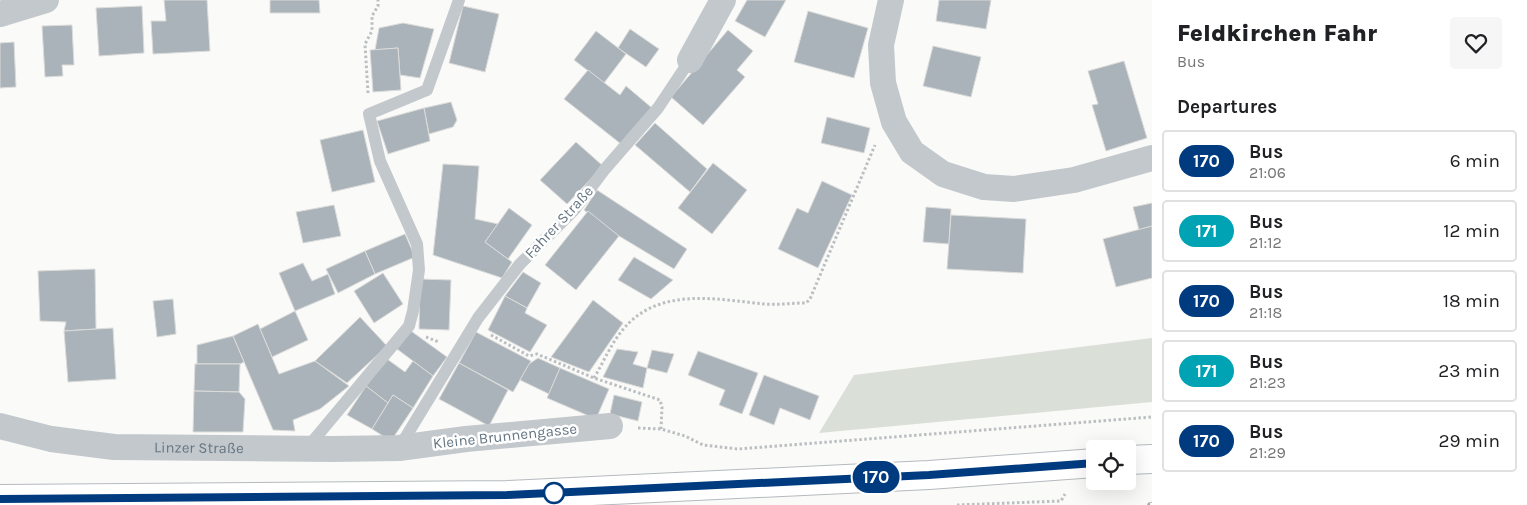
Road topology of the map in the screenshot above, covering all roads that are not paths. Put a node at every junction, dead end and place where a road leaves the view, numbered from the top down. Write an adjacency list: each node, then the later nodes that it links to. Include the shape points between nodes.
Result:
1 (46, 0): 5 (street)
2 (459, 0): 10 (lane, via 426,90 369,114 380,161 417,244 419,270 409,326)
3 (723, 0): 6 (street, Fahrer Straße)
4 (891, 0): 7 (street, via 881,45 883,83 894,122 912,152 943,174 984,187 1014,189 1074,180)
5 (0, 14)
6 (690, 60): 11 (lane, Fahrer Straße, via 658,108 574,209 520,264 474,325)
7 (1152, 158)
8 (0, 426): 10 (street, Linzer Straße, via 51,439 114,447)
9 (610, 426): 11 (street, Kleine Brunnengasse)
10 (306, 448): 11 (street, Linzer Straße)
11 (399, 448)
12 (1152, 459): 13 (main road)
13 (1136, 460)
14 (1086, 464): 15 (main road, via 929,475 507,495)
15 (0, 499)

